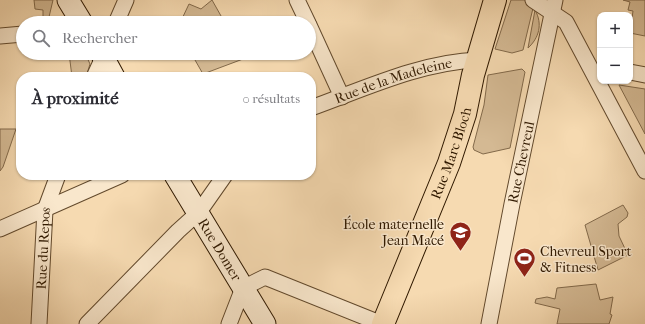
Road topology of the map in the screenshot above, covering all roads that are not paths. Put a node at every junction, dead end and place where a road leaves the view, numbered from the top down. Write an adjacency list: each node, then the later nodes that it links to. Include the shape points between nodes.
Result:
1 (126, 0): 6 (street)
2 (297, 0): 7 (street)
3 (496, 0): 13 (main road, Rue Marc Bloch)
4 (533, 0): 5 (street)
5 (553, 6): 14 (street); 35 (street, Rue Chevreul)
6 (119, 16)
7 (305, 16)
8 (16, 35): 9 (street)
9 (0, 36)
10 (316, 39): 19 (street)
11 (101, 60): 15 (street)
12 (106, 60): 16 (street)
13 (478, 60): 19 (street, Rue de la Madeleine, via 447,63); 34 (main road, Rue Marc Bloch, via 465,114 449,163)
14 (594, 66): 21 (street)
15 (96, 72)
16 (112, 72)
17 (633, 73): 18 (street)
18 (645, 75)
19 (342, 96): 20 (street, Rue de la Madeleine)
20 (316, 106)
21 (645, 171)
22 (56, 180): 26 (street, Rue du Repos)
23 (111, 180): 26 (street)
24 (178, 180): 27 (street, Rue Domer)
25 (221, 180): 27 (street)
26 (45, 210): 28 (street); 30 (street, Rue du Repos)
27 (199, 212): 29 (street, Rue Domer); 31 (street)
28 (0, 229)
29 (243, 288): 32 (street); 33 (street, Rue Domer); 34 (street, via 265,277)
30 (39, 324)
31 (88, 324)
32 (229, 324)
33 (265, 324)
34 (383, 324)
35 (489, 324)

